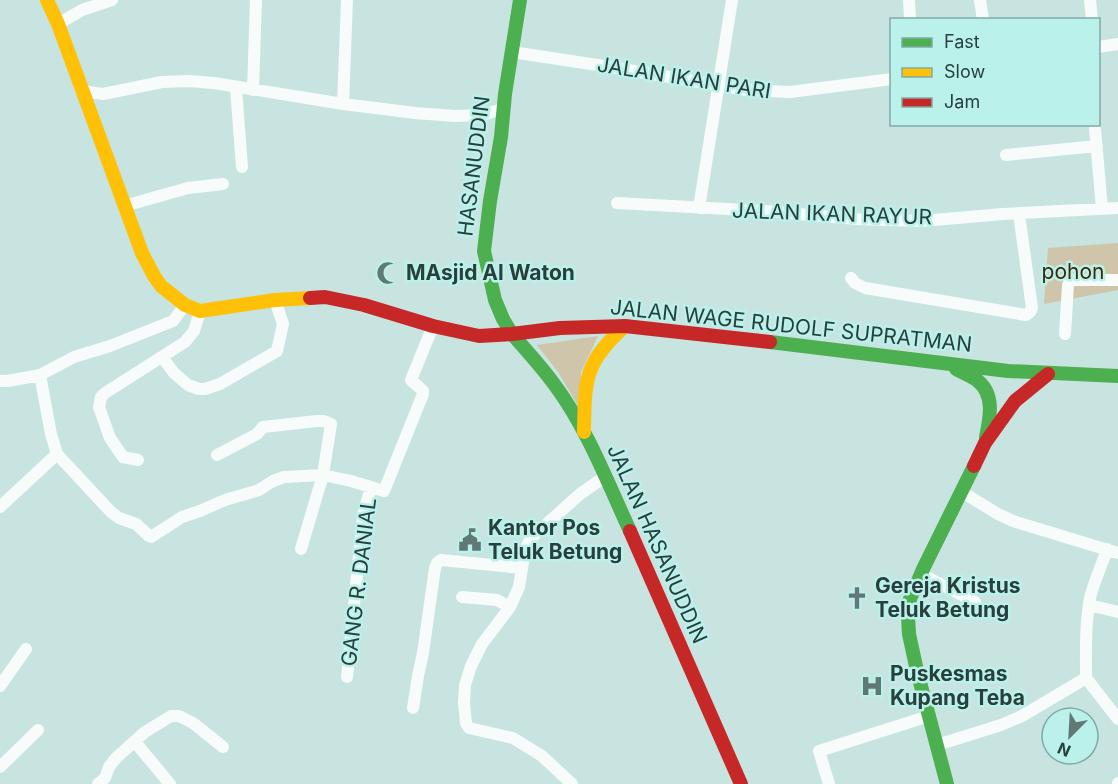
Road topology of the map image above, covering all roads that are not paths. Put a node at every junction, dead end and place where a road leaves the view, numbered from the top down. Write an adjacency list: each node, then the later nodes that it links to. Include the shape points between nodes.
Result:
1 (47, 0): 13 (main road, JALAN WAGE RUDOLF SUPRATMAN)
2 (112, 0): 13 (street, via 82,10)
3 (256, 0): 20 (street)
4 (347, 0): 22 (street)
5 (520, 0): 16 (main road, HASANUDDIN)
6 (732, 0): 18 (street)
7 (909, 0): 10 (street)
8 (980, 0): 11 (street)
9 (1090, 0): 12 (street)
10 (910, 18)
11 (982, 18)
12 (1092, 18)
13 (58, 24): 21 (main road, JALAN WAGE RUDOLF SUPRATMAN)
14 (1118, 44): 15 (street)
15 (1100, 47)
16 (512, 51): 18 (street, JALAN IKAN PARI); 23 (main road, HASANUDDIN)
17 (890, 80): 18 (street, JALAN IKAN PARI, via 790,92)
18 (719, 86): 31 (street)
19 (236, 88): 20 (street); 21 (street, via 188,81 104,94); 27 (street)
20 (253, 90): 22 (street)
21 (82, 91): 30 (main road, JALAN WAGE RUDOLF SUPRATMAN)
22 (343, 104): 23 (street, via 455,116)
23 (503, 109): 42 (main road, HASANUDDIN, via 484,251 495,300)
24 (1095, 129): 25 (street)
25 (1096, 146): 26 (street); 33 (street)
26 (1006, 155)
27 (242, 167)
28 (223, 184): 30 (street, via 188,188)
29 (617, 203): 31 (street, JALAN IKAN RAYUR)
30 (124, 206): 38 (main road, JALAN WAGE RUDOLF SUPRATMAN, via 154,276)
31 (699, 208): 34 (street, JALAN IKAN RAYUR, via 856,219 922,220)
32 (1118, 208): 33 (street, JALAN IKAN RAYUR)
33 (1102, 209): 34 (street, JALAN IKAN RAYUR)
34 (1019, 214): 35 (street, via 1032,308 1026,315 865,288)
35 (851, 278)
36 (1118, 280): 43 (street, via 1070,281)
37 (275, 300): 39 (main road, JALAN WAGE RUDOLF SUPRATMAN); 40 (main road, JALAN WAGE RUDOLF SUPRATMAN, via 325,297); 44 (street, via 283,324 277,351 220,384 199,389 188,385)
38 (185, 305): 39 (main road, JALAN WAGE RUDOLF SUPRATMAN); 49 (street, via 173,321 74,357)
39 (200, 311): 44 (street, via 194,331 185,342)
40 (433, 326): 42 (main road, JALAN WAGE RUDOLF SUPRATMAN, via 479,336); 61 (street, GANG R. DANIAL, via 411,380 423,394 384,491)
41 (625, 326): 42 (main road, JALAN WAGE RUDOLF SUPRATMAN); 45 (main road, JALAN WAGE RUDOLF SUPRATMAN); 54 (main road, via 596,356 589,372)
42 (512, 334): 54 (main road, JALAN HASANUDDIN, via 554,384)
43 (1065, 334)
44 (162, 357): 58 (street, via 105,393 99,402 118,451 125,458)
45 (946, 363): 46 (main road, JALAN WAGE RUDOLF SUPRATMAN); 55 (main road, via 978,382 990,400)
46 (1008, 371): 48 (main road, JALAN WAGE RUDOLF SUPRATMAN); 53 (main road, via 997,386 998,392)
47 (1118, 371): 50 (main road, JALAN WAGE RUDOLF SUPRATMAN)
48 (1048, 374): 50 (main road, JALAN WAGE RUDOLF SUPRATMAN); 53 (main road)
49 (40, 375): 52 (street); 56 (street)
50 (1091, 375): 51 (main road, JALAN WAGE RUDOLF SUPRATMAN)
51 (1118, 376)
52 (0, 381)
53 (1015, 401): 55 (main road)
54 (584, 432): 60 (main road, JALAN HASANUDDIN)
55 (985, 443): 62 (main road)
56 (57, 454): 59 (street, via 111,512 136,524 148,536 182,516 259,490 277,479); 63 (street)
57 (217, 455): 59 (street, via 262,428 324,421 331,424 331,429)
58 (138, 460)
59 (323, 475): 61 (street); 64 (street)
60 (606, 476): 66 (street, via 531,538); 88 (main road, JALAN HASANUDDIN)
61 (371, 487): 74 (street, GANG R. DANIAL, via 363,515)
62 (962, 492): 65 (street, via 1013,521); 67 (main road)
63 (0, 507)
64 (301, 549)
65 (1113, 551): 70 (street, via 1094,585)
66 (522, 568): 71 (street); 77 (street, via 436,563)
67 (921, 574): 69 (street); 78 (main road, via 910,599 909,634)
68 (462, 597): 71 (street, via 502,601)
69 (975, 602)
70 (1089, 605): 72 (street); 75 (street)
71 (510, 607): 87 (street, via 471,666 465,685 466,723 469,728 513,738 542,756)
72 (1118, 612)
73 (26, 649): 76 (street)
74 (347, 677)
75 (1086, 678): 79 (street); 82 (street, via 1022,716)
76 (0, 686)
77 (413, 708)
78 (929, 716): 82 (main road); 89 (street, via 819,751)
79 (1118, 719)
80 (38, 730): 84 (street)
81 (135, 742): 83 (street, via 171,716 179,716); 85 (street, via 109,767); 86 (street)
82 (937, 745): 90 (main road)
83 (223, 747)
84 (0, 767)
85 (104, 782)
86 (170, 784)
87 (572, 784)
88 (741, 784)
89 (829, 784)
90 (947, 784)

